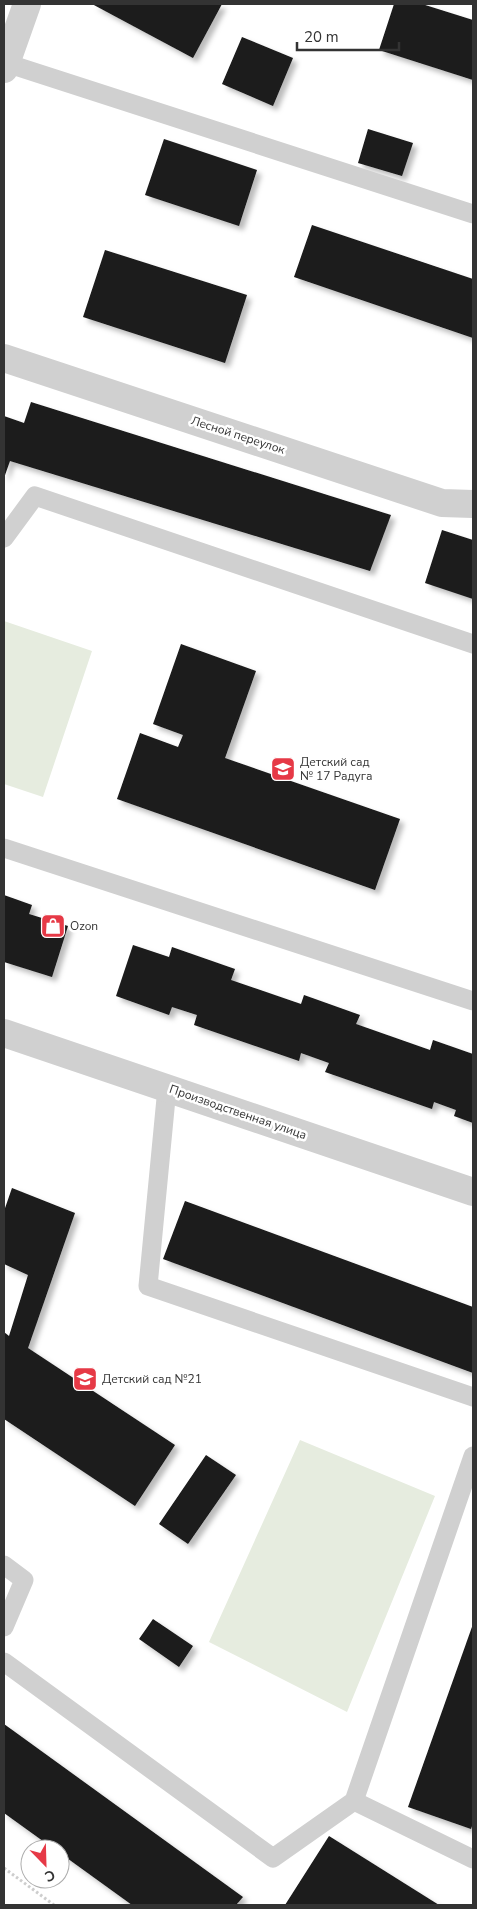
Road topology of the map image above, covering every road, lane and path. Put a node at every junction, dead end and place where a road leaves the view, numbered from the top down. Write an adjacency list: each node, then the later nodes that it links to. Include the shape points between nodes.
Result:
1 (27, 4): 2 (street)
2 (5, 66): 3 (lane)
3 (473, 214)
4 (4, 358): 5 (street, Лесной переулок, via 442,503)
5 (473, 504)
6 (4, 538): 7 (lane, via 35,496)
7 (473, 644)
8 (4, 848): 9 (lane)
9 (473, 1001)
10 (4, 1033): 11 (street, Производственная улица)
11 (168, 1088): 12 (street, Производственная улица); 13 (lane, via 148,1286)
12 (473, 1192)
13 (473, 1397)
14 (473, 1456): 18 (lane)
15 (4, 1565): 16 (lane, via 24,1580)
16 (4, 1627)
17 (4, 1662): 18 (lane, via 273,1858)
18 (354, 1801): 19 (lane)
19 (473, 1859)
20 (4, 1868): 21 (path)
21 (54, 1905)

